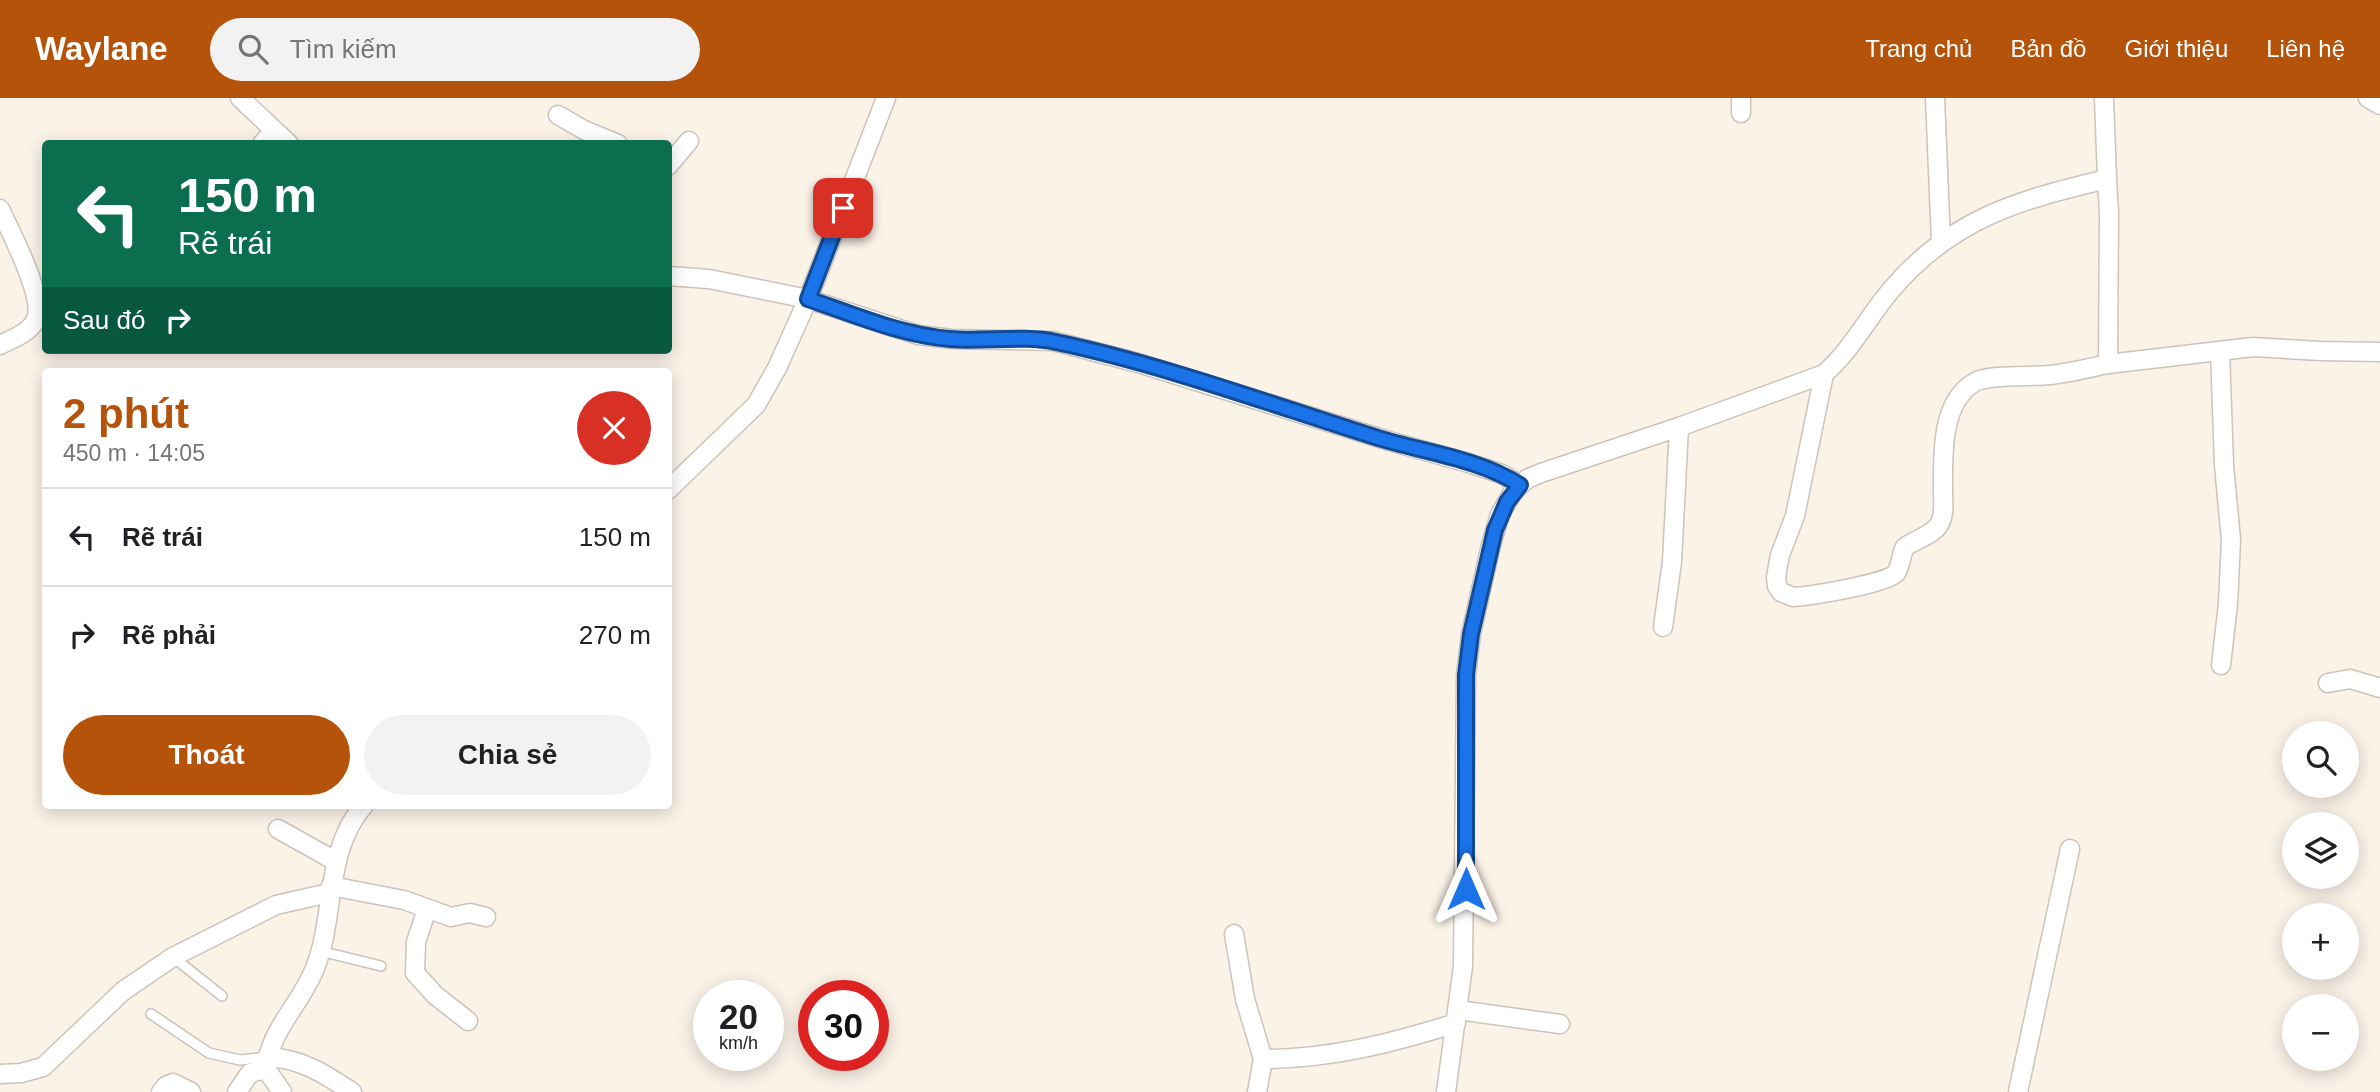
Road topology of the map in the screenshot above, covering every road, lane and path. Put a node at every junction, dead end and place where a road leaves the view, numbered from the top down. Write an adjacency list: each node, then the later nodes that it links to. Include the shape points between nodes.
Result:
1 (240, 98): 8 (street)
2 (886, 98): 16 (street)
3 (1935, 98): 14 (street)
4 (2104, 98): 12 (street)
5 (2368, 98): 6 (street)
6 (2380, 104)
7 (558, 115): 9 (street)
8 (268, 136)
9 (608, 140)
10 (689, 141): 11 (street)
11 (672, 161)
12 (2106, 179): 14 (street, via 2015,203); 21 (street)
13 (0, 209): 17 (street)
14 (1941, 242): 22 (street, via 1900,279)
15 (672, 276): 16 (street)
16 (808, 299): 24 (street, via 918,335 1053,341 1484,468); 25 (street, via 756,405)
17 (42, 315): 18 (street)
18 (0, 345)
19 (2220, 351): 20 (street, via 2253,347); 21 (street); 27 (street, via 2231,540)
20 (2380, 352)
21 (2108, 364): 22 (street, via 2054,375 1975,382 1953,408 1943,452 1943,513 1936,529 1905,547 1898,570 1890,576 1793,597 1781,592 1776,577 1795,516)
22 (1824, 374): 23 (street)
23 (1679, 427): 24 (street, via 1541,473); 26 (street, via 1672,562)
24 (1520, 485): 43 (street, via 1507,502 1490,545 1466,675 1464,966)
25 (672, 487)
26 (1663, 627)
27 (2221, 665)
28 (2328, 682): 29 (street, via 2350,679)
29 (2380, 688)
30 (361, 809): 33 (street, via 347,829)
31 (278, 829): 33 (street)
32 (2070, 849): 56 (street)
33 (337, 862): 34 (street)
34 (330, 889): 35 (street, via 404,900); 38 (street); 39 (street, via 276,905)
35 (427, 909): 36 (street, via 451,917 470,913); 44 (street, via 416,942 415,973)
36 (486, 917)
37 (1234, 934): 46 (street, via 1245,999)
38 (320, 951): 40 (lane); 47 (street, via 307,985 280,1026)
39 (173, 957): 41 (lane); 48 (street, via 123,991 43,1067)
40 (382, 966)
41 (222, 996)
42 (151, 1014): 47 (lane, via 209,1053)
43 (1457, 1016): 45 (street); 46 (street, via 1340,1053); 55 (street)
44 (468, 1021)
45 (1560, 1024)
46 (1263, 1059): 54 (street)
47 (267, 1063): 51 (street, via 250,1073); 52 (street); 53 (street, via 286,1057)
48 (0, 1074)
49 (161, 1092): 50 (street, via 173,1083)
50 (191, 1092)
51 (237, 1092)
52 (282, 1092)
53 (352, 1092)
54 (1257, 1092)
55 (1446, 1092)
56 (2018, 1092)

